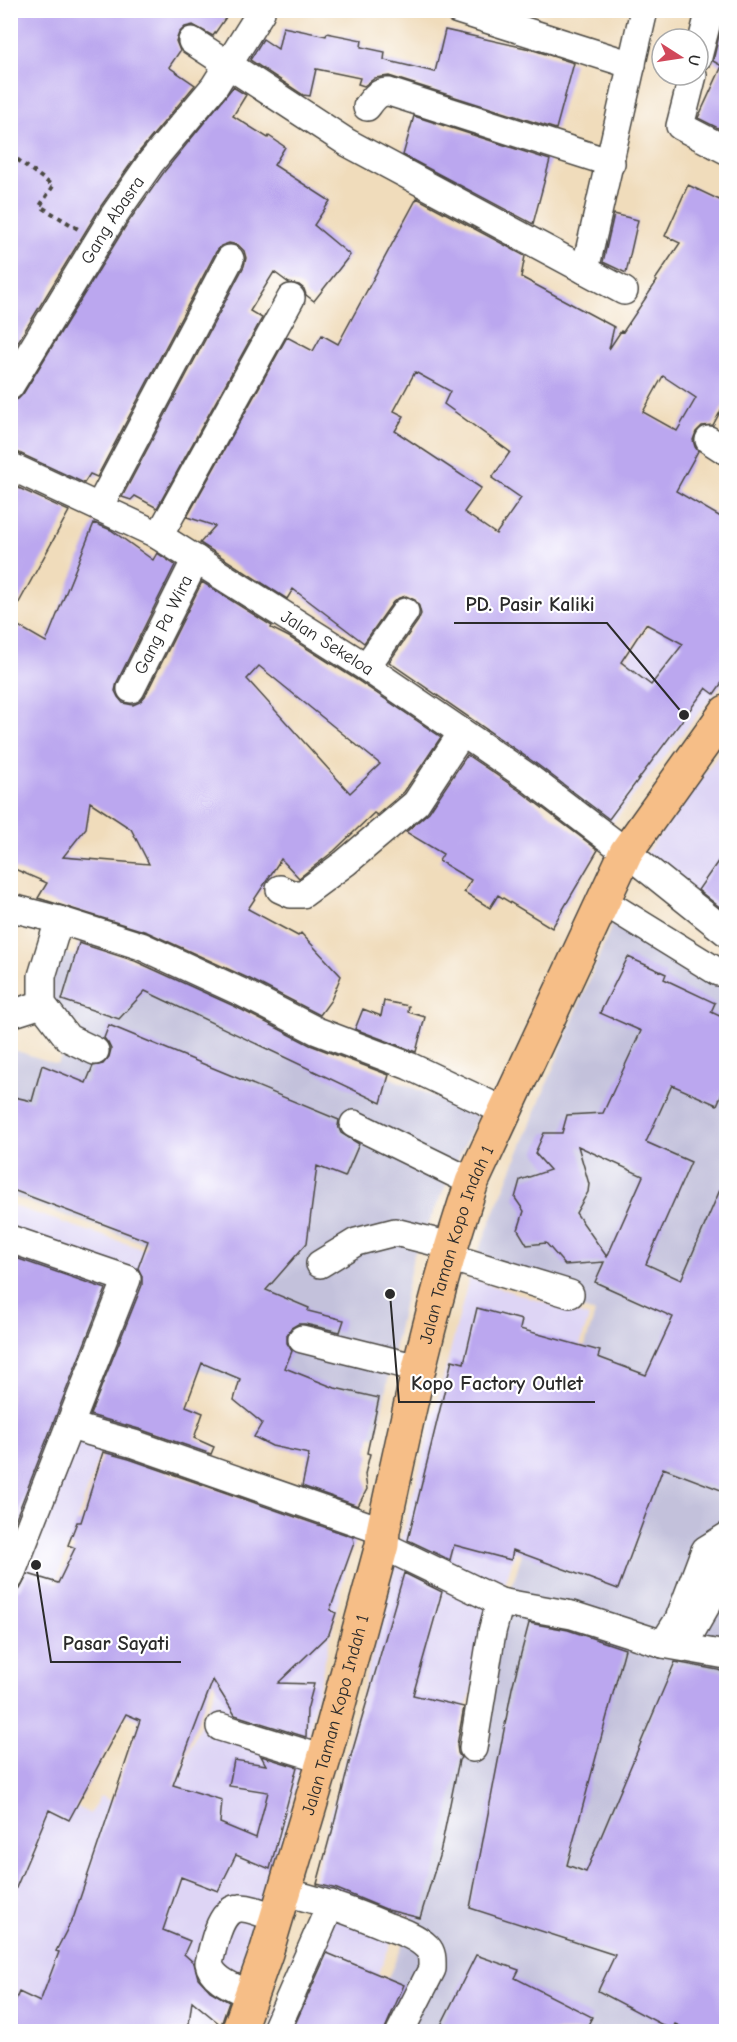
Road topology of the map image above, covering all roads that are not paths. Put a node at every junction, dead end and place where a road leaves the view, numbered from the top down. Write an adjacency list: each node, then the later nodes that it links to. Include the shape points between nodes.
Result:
1 (644, 10): 7 (street)
2 (710, 10): 5 (street)
3 (261, 12): 8 (street, Gang Abasra)
4 (468, 12): 7 (street)
5 (706, 27)
6 (192, 41): 8 (street)
7 (632, 65): 12 (street)
8 (228, 66): 14 (street, via 348,143); 17 (street, Gang Abasra, via 114,215)
9 (690, 87): 11 (street, via 680,126)
10 (367, 107): 12 (street, via 376,95 389,92)
11 (726, 150)
12 (611, 163): 14 (street)
13 (230, 259): 19 (street)
14 (585, 270): 15 (street)
15 (624, 291)
16 (291, 298): 20 (street)
17 (10, 386)
18 (10, 466): 19 (street, Jalan Sekeloa)
19 (99, 507): 20 (street, Jalan Sekeloa)
20 (159, 536): 21 (street, Jalan Sekeloa)
21 (196, 559): 23 (street, Jalan Sekeloa); 24 (street, Gang Pa Wira)
22 (405, 612): 23 (street)
23 (366, 668): 26 (street, Jalan Sekeloa)
24 (131, 689)
25 (726, 712): 27 (main road, Jalan Taman Kopo Indah 1)
26 (462, 732): 27 (street, Jalan Sekeloa); 28 (street, via 416,803 303,894)
27 (626, 852): 29 (main road, Jalan Taman Kopo Indah 1); 32 (street, Jalan Sekeloa)
28 (280, 889)
29 (603, 901): 33 (street); 37 (main road, Jalan Taman Kopo Indah 1)
30 (10, 909): 31 (street)
31 (59, 920): 34 (street, via 42,976); 37 (street, via 141,946 317,1031 409,1066)
32 (726, 932)
33 (718, 972)
34 (42, 1004): 35 (street, via 17,1012); 36 (street, via 68,1038)
35 (10, 1010)
36 (95, 1051)
37 (504, 1111): 39 (main road, Jalan Taman Kopo Indah 1)
38 (354, 1124): 39 (street)
39 (472, 1182): 41 (main road, Jalan Taman Kopo Indah 1)
40 (10, 1239): 46 (street, via 127,1279)
41 (450, 1252): 42 (street, via 395,1232 356,1242); 43 (street); 45 (main road, Jalan Taman Kopo Indah 1)
42 (320, 1264)
43 (570, 1294)
44 (303, 1339): 45 (street)
45 (418, 1368): 48 (main road, Jalan Taman Kopo Indah 1)
46 (70, 1426): 48 (street, via 145,1448); 50 (street)
47 (726, 1537): 52 (street, via 705,1550)
48 (382, 1538): 51 (street); 56 (main road, Jalan Taman Kopo Indah 1)
49 (726, 1563): 52 (street, via 714,1592)
50 (10, 1577)
51 (500, 1602): 52 (street, via 572,1615); 55 (street)
52 (672, 1646): 53 (street)
53 (726, 1655)
54 (220, 1727): 56 (street)
55 (473, 1749)
56 (324, 1759): 58 (main road, Jalan Taman Kopo Indah 1)
57 (331, 1905): 58 (street); 61 (street); 62 (street, via 413,1936 429,1948 432,1969)
58 (280, 1906): 59 (main road, Jalan Taman Kopo Indah 1); 59 (street, via 242,1907 229,1912 220,1924 210,1970)
59 (252, 1996): 60 (main road, Jalan Taman Kopo Indah 1)
60 (238, 2031)
61 (275, 2031)
62 (400, 2031)

